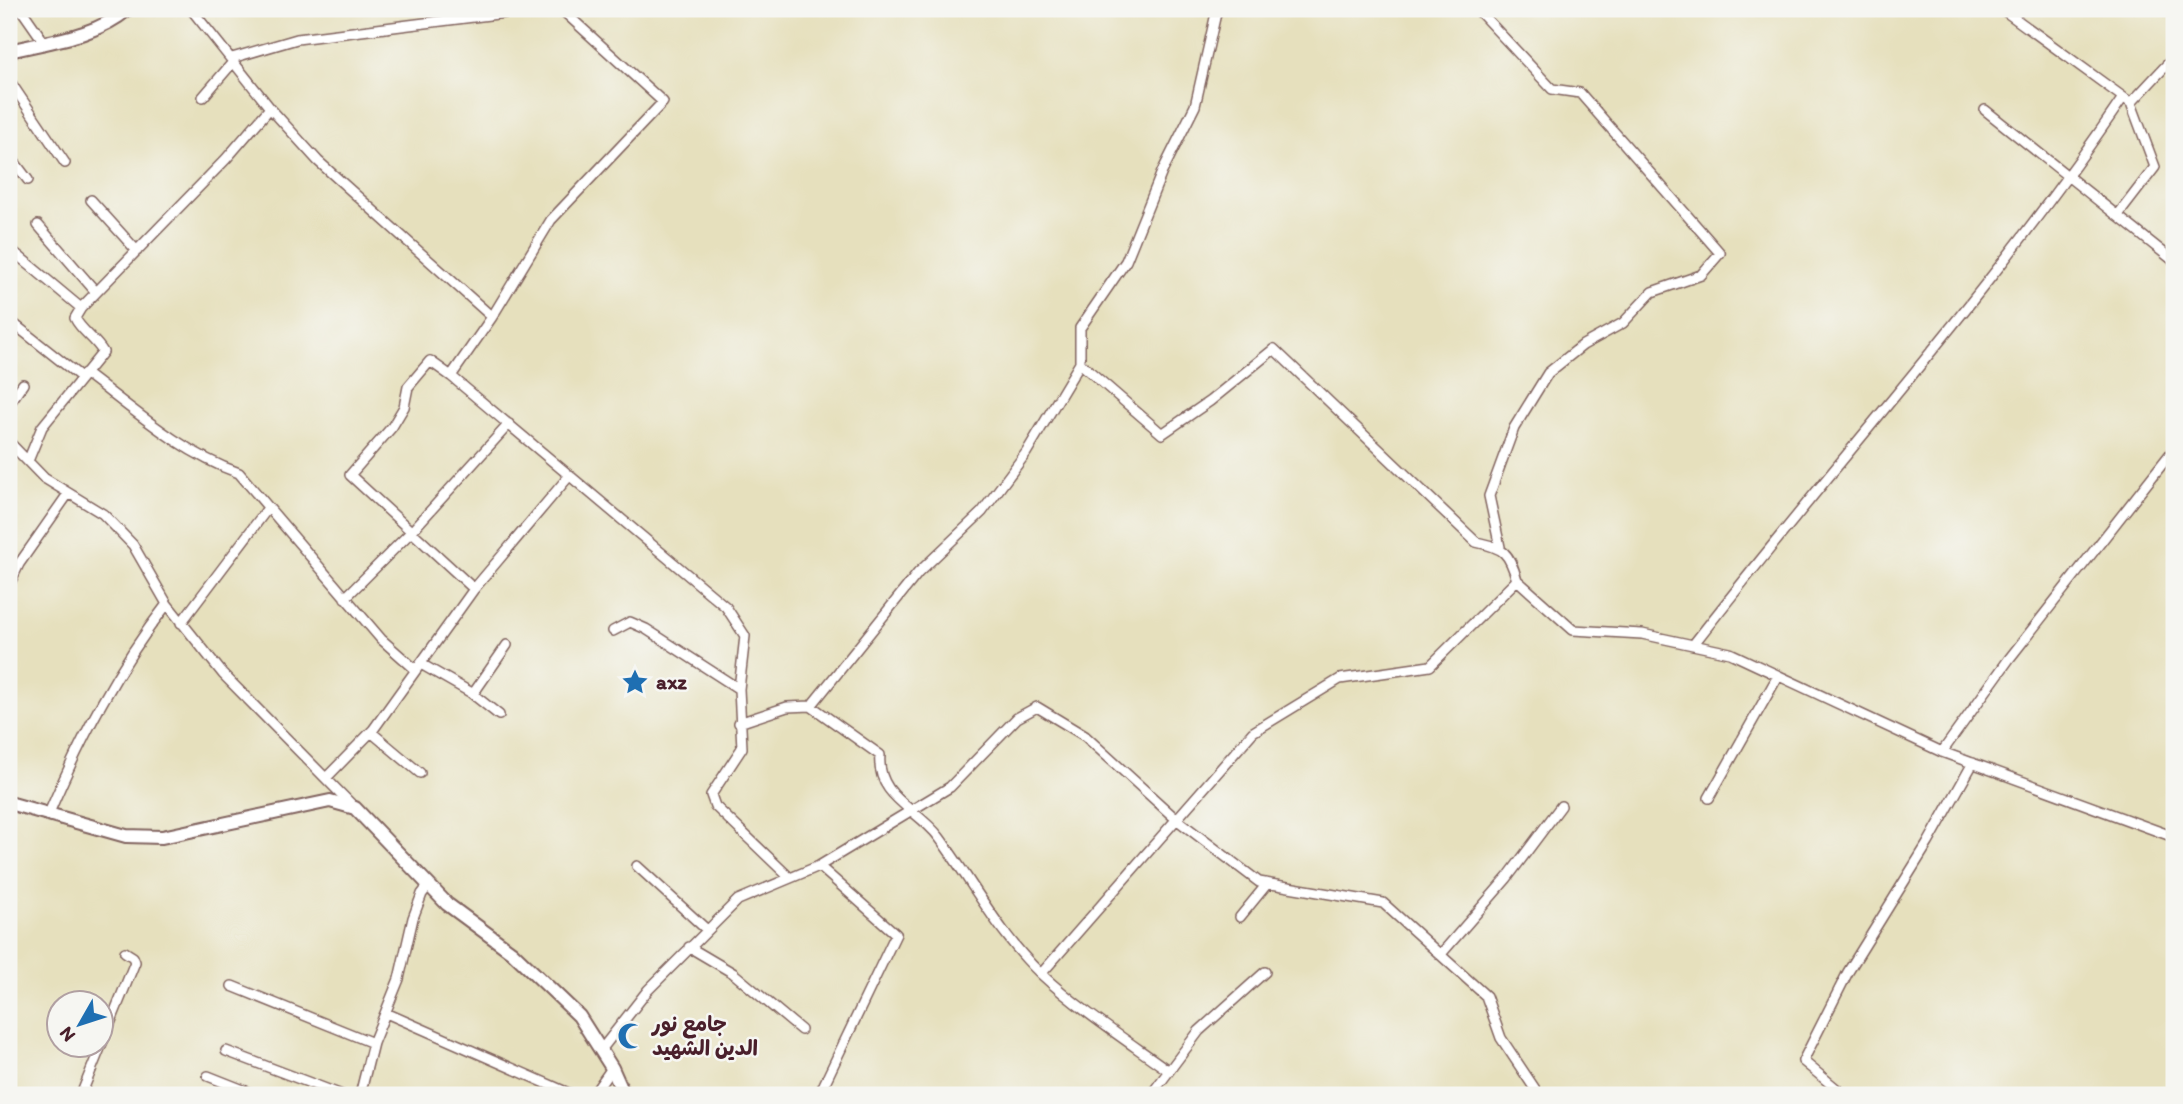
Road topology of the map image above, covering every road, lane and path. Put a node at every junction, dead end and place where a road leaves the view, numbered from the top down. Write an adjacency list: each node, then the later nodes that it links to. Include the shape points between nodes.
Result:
1 (21, 9): 9 (street)
2 (128, 9): 9 (street, via 93,31)
3 (191, 9): 12 (street)
4 (537, 9): 12 (street, via 297,39)
5 (561, 9): 30 (street, via 663,102 562,206)
6 (1217, 9): 32 (street, via 1195,106 1126,261 1080,328)
7 (1477, 9): 46 (street, via 1552,89 1580,93 1720,253 1702,275 1652,292 1623,323 1583,345 1548,373 1514,428 1489,496)
8 (2002, 9): 15 (street)
9 (44, 42): 10 (street)
10 (9, 51)
11 (2174, 57): 15 (street)
12 (233, 59): 14 (street); 16 (street)
13 (9, 80): 19 (street)
14 (204, 97)
15 (2127, 101): 20 (street); 23 (street, via 2155,167)
16 (270, 108): 26 (street); 30 (street, via 356,197)
17 (1985, 110): 20 (street)
18 (9, 155): 21 (street)
19 (65, 163)
20 (2070, 176): 23 (street); 55 (street)
21 (28, 180)
22 (92, 200): 26 (street)
23 (2118, 215): 27 (street)
24 (38, 225): 28 (street)
25 (9, 248): 29 (street)
26 (137, 251): 28 (street)
27 (2174, 261)
28 (96, 292): 29 (street)
29 (80, 307): 33 (street, via 75,318 78,324 103,352)
30 (492, 317): 34 (street)
31 (9, 320): 33 (street)
32 (1080, 363): 46 (street, via 1162,435 1274,349 1476,542); 60 (street, via 1026,453 982,512 919,573)
33 (83, 375): 41 (street, via 42,427); 44 (street, via 177,441 217,466 239,473)
34 (451, 376): 37 (street); 45 (street, via 430,360 408,387 404,407 392,428 350,475)
35 (23, 384): 36 (street)
36 (9, 404)
37 (509, 424): 42 (street); 45 (street)
38 (12, 445): 40 (street); 41 (street)
39 (2174, 449): 64 (street)
40 (9, 457)
41 (28, 461): 43 (street)
42 (570, 475): 49 (street); 58 (street, via 726,607 745,636)
43 (68, 494): 48 (street); 51 (street, via 103,514 133,545)
44 (268, 508): 50 (street); 52 (street)
45 (411, 532): 49 (street); 50 (street)
46 (1500, 547): 47 (street, via 1512,561)
47 (1517, 580): 55 (street, via 1573,630 1642,634); 74 (street, via 1430,666 1340,679 1253,732)
48 (9, 585)
49 (474, 589): 56 (street)
50 (345, 598): 56 (street, via 382,639)
51 (167, 604): 52 (street); 73 (street, via 137,642 93,715)
52 (181, 623): 67 (street, via 223,674)
53 (613, 631): 58 (street, via 630,622 646,629)
54 (507, 645): 59 (street)
55 (1693, 645): 57 (street, via 1730,653)
56 (419, 667): 59 (street); 63 (street)
57 (1778, 676): 64 (street); 68 (street)
58 (739, 689): 62 (street)
59 (473, 694): 61 (street)
60 (811, 706): 62 (street, via 787,707); 72 (street, via 880,755 878,771 888,789)
61 (499, 715)
62 (739, 723): 78 (street, via 742,748 711,795 715,806)
63 (371, 732): 66 (street); 67 (street)
64 (1942, 752): 65 (street)
65 (1973, 763): 75 (street); 107 (street, via 1848,972 1803,1061)
66 (420, 773)
67 (326, 778): 71 (street)
68 (1709, 798)
69 (9, 803): 73 (street)
70 (1561, 806): 85 (street)
71 (355, 808): 73 (street, via 330,801 162,837 127,836); 80 (street)
72 (910, 809): 74 (street, via 950,787 1017,718 1037,706 1085,736); 77 (street); 87 (street, via 937,835 998,925)
73 (49, 813)
74 (1176, 819): 79 (street); 87 (street)
75 (2174, 837)
76 (637, 866): 82 (street)
77 (819, 866): 78 (street); 97 (street, via 896,934)
78 (789, 877): 82 (street, via 738,900)
79 (1267, 884): 81 (street); 85 (street, via 1383,903)
80 (429, 885): 89 (street, via 413,918); 92 (street, via 512,952 570,1007)
81 (1240, 917)
82 (707, 930): 83 (street)
83 (689, 947): 90 (street, via 733,972); 92 (street, via 628,1013)
84 (125, 952): 98 (street, via 135,962)
85 (1441, 954): 106 (street, via 1486,996 1501,1038)
86 (1265, 972): 95 (street, via 1199,1031)
87 (1041, 974): 95 (street)
88 (232, 986): 91 (street)
89 (386, 1013): 91 (street); 102 (street)
90 (801, 1030)
91 (373, 1043): 101 (street)
92 (601, 1050): 94 (street)
93 (226, 1051): 100 (street)
94 (612, 1068): 103 (street); 104 (street)
95 (1169, 1071): 105 (street)
96 (208, 1076): 99 (street)
97 (822, 1094)
98 (81, 1095)
99 (256, 1095)
100 (342, 1095)
101 (360, 1095)
102 (573, 1095)
103 (593, 1095)
104 (624, 1095)
105 (1151, 1095)
106 (1539, 1095)
107 (1844, 1095)

